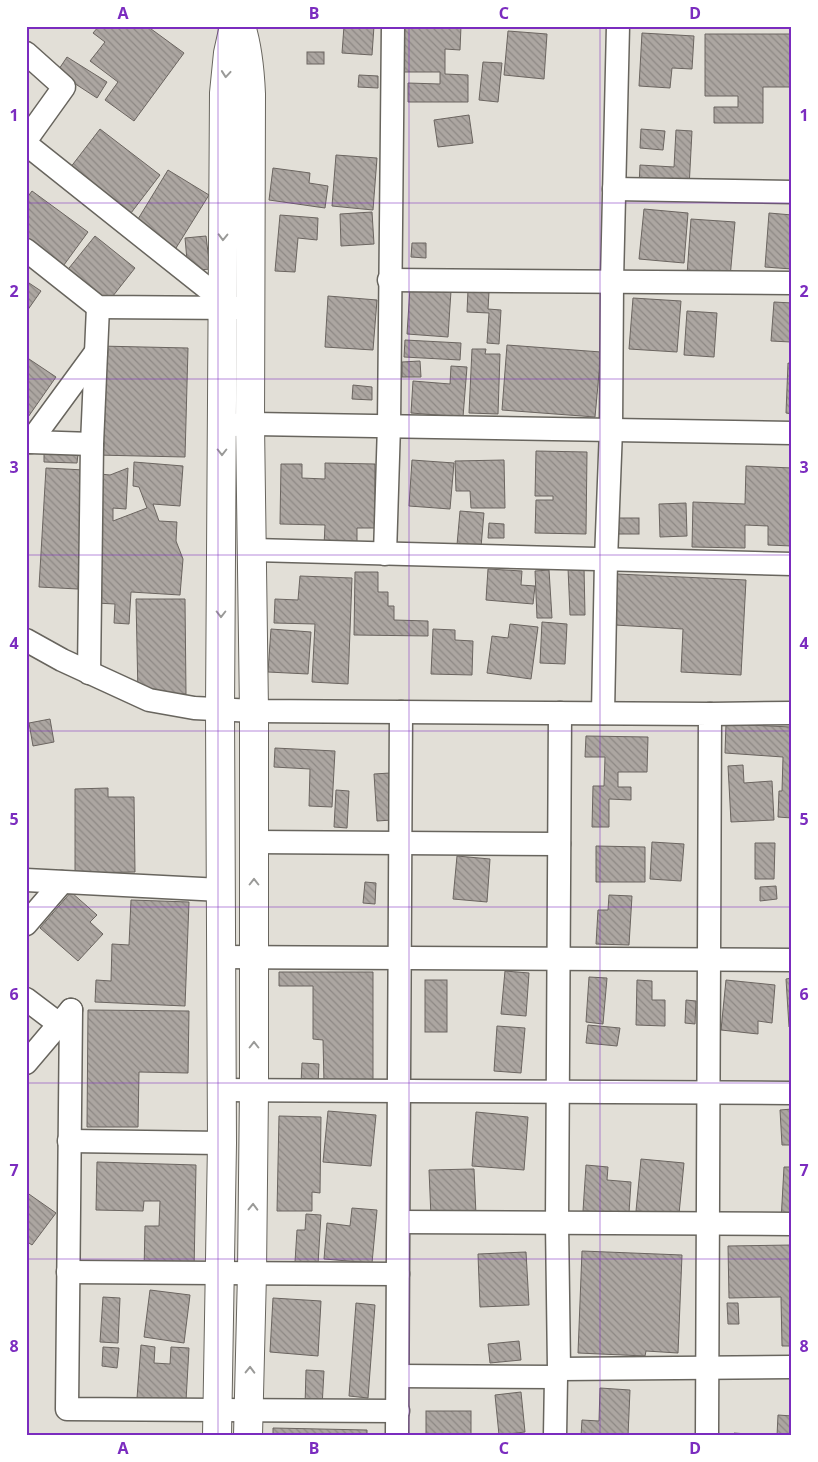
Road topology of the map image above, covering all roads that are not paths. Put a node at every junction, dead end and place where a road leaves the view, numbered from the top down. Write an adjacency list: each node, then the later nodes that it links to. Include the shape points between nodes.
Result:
1 (234, 26): 13 (street, one-way to 13, via 224,93)
2 (241, 26): 15 (street, via 250,74)
3 (393, 26): 10 (street)
4 (618, 26): 7 (street)
5 (26, 53): 6 (street, via 64,87)
6 (26, 142): 13 (street)
7 (614, 189): 8 (street); 11 (street)
8 (792, 192)
9 (26, 250): 14 (street)
10 (389, 280): 11 (street); 19 (street)
11 (612, 282): 12 (street); 20 (street)
12 (792, 283)
13 (222, 304): 14 (street); 15 (street); 18 (street)
14 (98, 307): 16 (street)
15 (251, 308): 17 (street)
16 (96, 352): 22 (street); 23 (street)
17 (250, 424): 18 (street); 19 (street); 24 (street)
18 (222, 425): 30 (street, one-way to 30)
19 (389, 425): 20 (street); 25 (street)
20 (611, 429): 21 (street); 26 (street)
21 (792, 433)
22 (27, 441): 23 (street)
23 (92, 444): 29 (street)
24 (252, 550): 25 (street); 31 (street)
25 (385, 554): 26 (street)
26 (606, 560): 27 (street); 34 (street)
27 (792, 564)
28 (26, 640): 29 (street)
29 (89, 673): 30 (street, via 149,700)
30 (220, 710): 31 (street); 42 (street)
31 (254, 711): 32 (street); 37 (street)
32 (401, 712): 33 (street); 38 (street)
33 (560, 713): 34 (street); 39 (street)
34 (603, 713): 36 (street)
35 (792, 713): 36 (street)
36 (710, 714): 48 (street)
37 (254, 842): 38 (street); 45 (street, one-way to 37)
38 (401, 843): 39 (street); 46 (street)
39 (559, 844): 47 (street)
40 (26, 880): 41 (street)
41 (62, 882): 42 (street); 43 (street)
42 (221, 890): 44 (street)
43 (26, 924)
44 (221, 957): 45 (street); 53 (street)
45 (254, 957): 46 (street); 54 (street, one-way to 45)
46 (400, 958): 47 (street); 55 (street)
47 (558, 959): 48 (street); 56 (street)
48 (709, 960): 49 (street); 57 (street)
49 (792, 960)
50 (26, 999): 51 (street)
51 (59, 1024): 52 (street); 59 (street, via 71,1010)
52 (26, 1063)
53 (222, 1090): 54 (street); 60 (street)
54 (254, 1090): 55 (street); 67 (street, one-way to 54)
55 (400, 1091): 56 (street); 61 (street)
56 (558, 1092): 57 (street); 62 (street)
57 (708, 1093): 58 (street); 63 (street)
58 (792, 1093)
59 (69, 1141): 60 (street); 65 (street)
60 (222, 1143): 66 (street)
61 (399, 1222): 62 (street); 68 (street)
62 (557, 1223): 63 (street); 71 (street)
63 (707, 1224): 64 (street); 69 (street)
64 (792, 1224)
65 (68, 1272): 66 (street); 74 (street, via 67,1409)
66 (220, 1273): 67 (street); 74 (street)
67 (252, 1273): 68 (street); 75 (street, one-way to 67)
68 (398, 1274): 72 (street)
69 (707, 1367): 70 (street); 71 (street); 78 (street)
70 (792, 1368)
71 (558, 1373): 72 (street); 77 (street)
72 (398, 1376): 73 (street)
73 (398, 1411): 75 (street); 76 (street)
74 (217, 1423): 75 (street)
75 (248, 1423)
76 (397, 1436)
77 (555, 1436)
78 (707, 1436)

